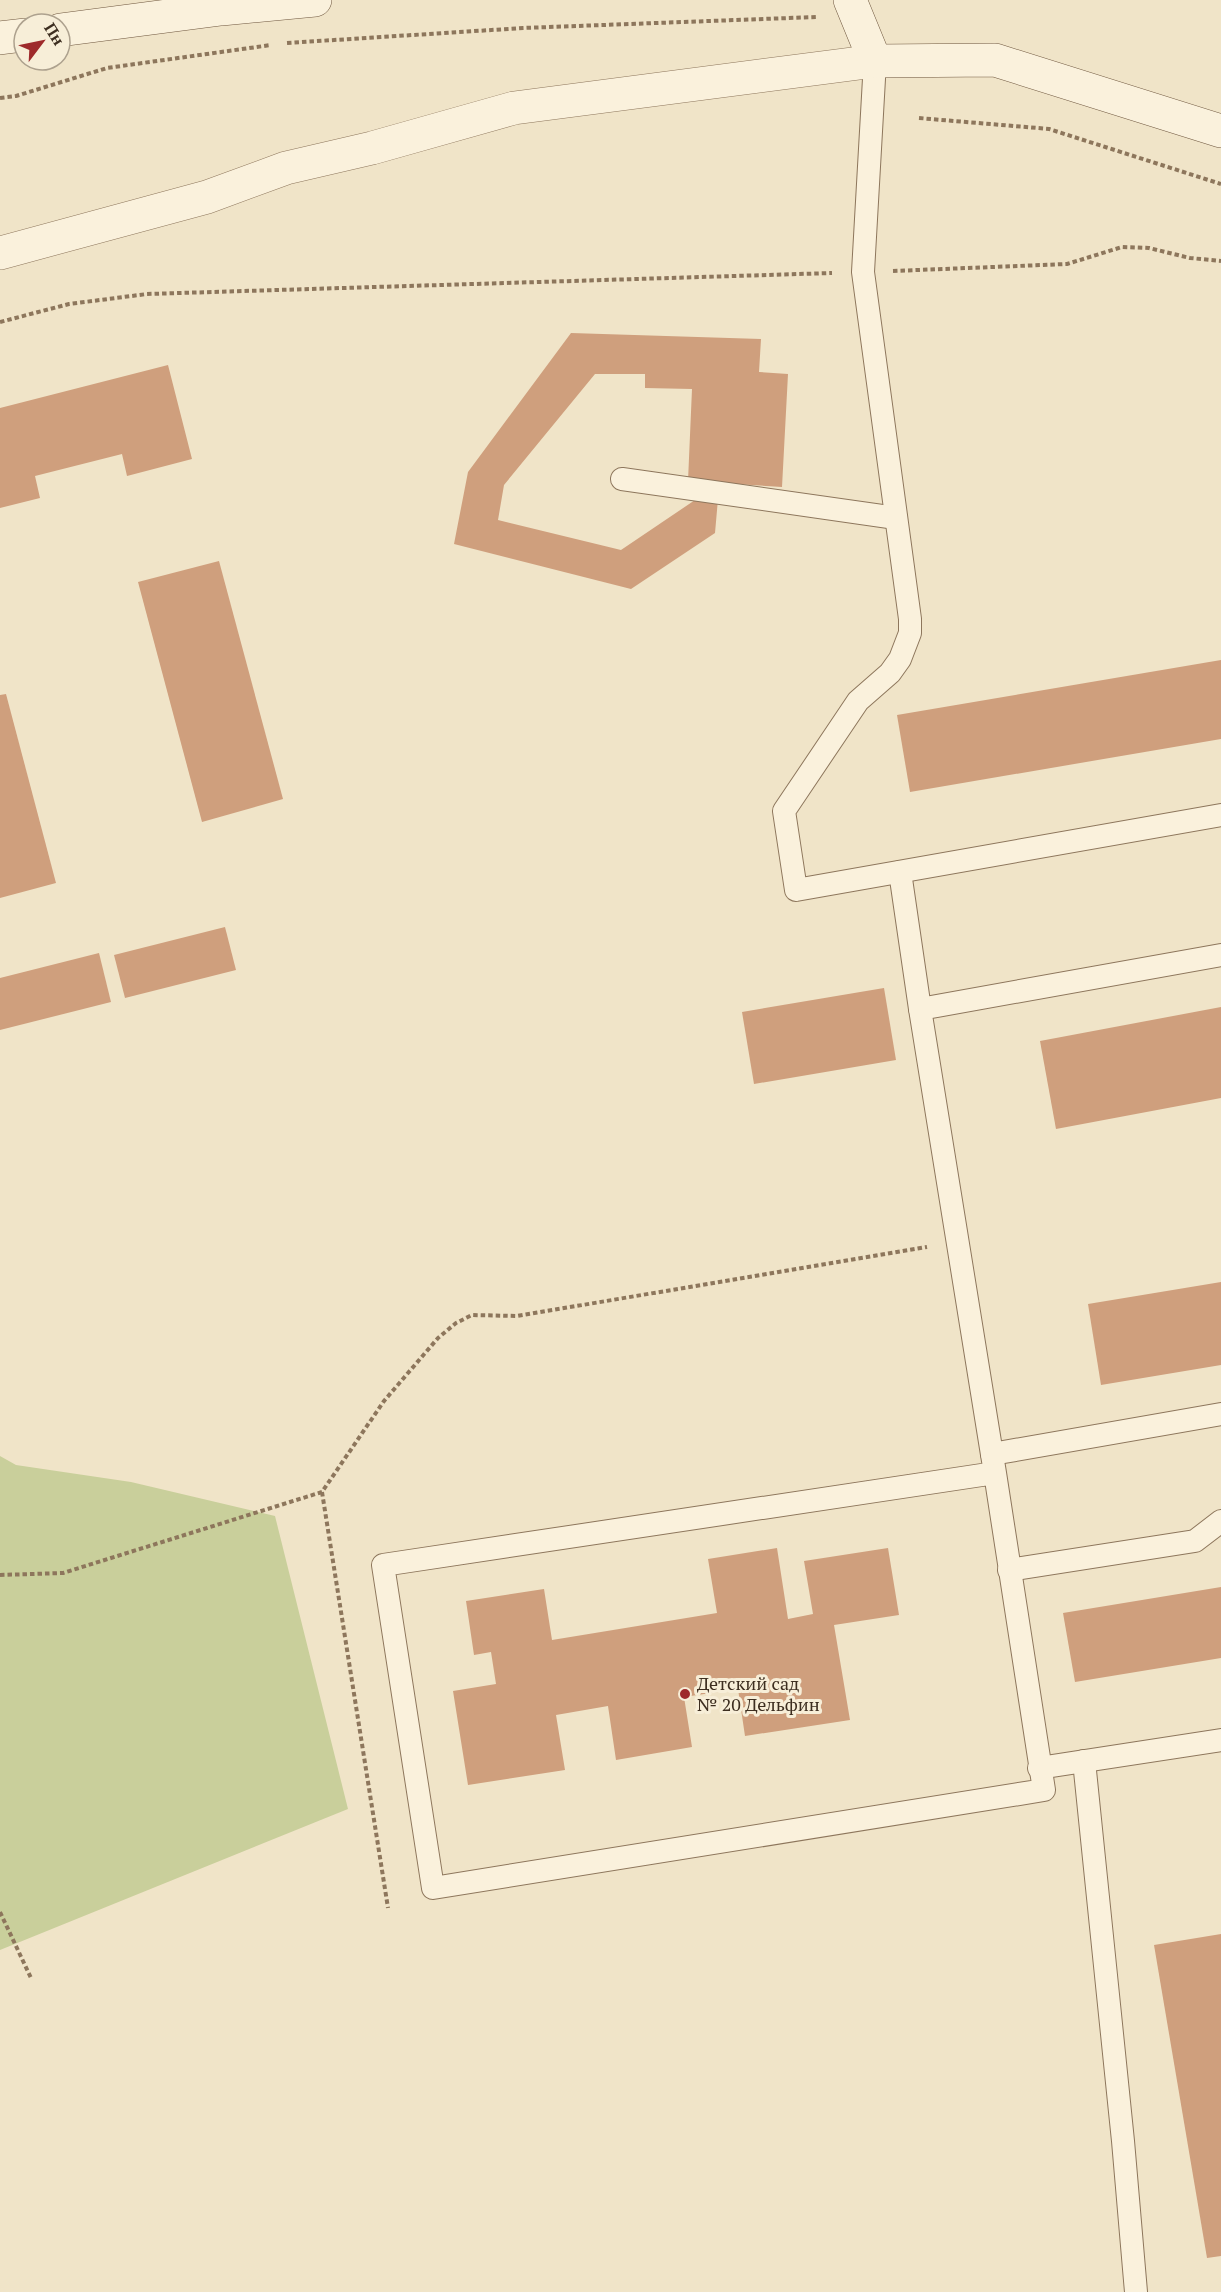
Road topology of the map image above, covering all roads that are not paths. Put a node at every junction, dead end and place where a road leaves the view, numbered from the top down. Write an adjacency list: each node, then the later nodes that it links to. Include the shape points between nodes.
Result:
1 (315, 0): 3 (street)
2 (850, 0): 4 (street)
3 (72, 28)
4 (875, 61): 5 (street, via 995,60); 6 (street, via 514,108 286,168 207,197); 8 (lane, via 863,272)
5 (1221, 131)
6 (0, 253)
7 (622, 479): 8 (lane)
8 (896, 518): 10 (lane, via 910,620 906,647 890,673 848,714 784,811 796,890)
9 (1221, 815): 10 (lane)
10 (900, 872): 12 (lane)
11 (1221, 955): 12 (lane)
12 (920, 1009): 14 (lane)
13 (1221, 1414): 14 (lane)
14 (994, 1463): 16 (lane); 19 (lane, via 383,1565 433,1888 1044,1790)
15 (1221, 1521): 16 (lane, via 1195,1542)
16 (1010, 1570): 19 (lane)
17 (1221, 1740): 18 (lane)
18 (1084, 1761): 19 (lane); 20 (lane)
19 (1040, 1768)
20 (1136, 2292)

